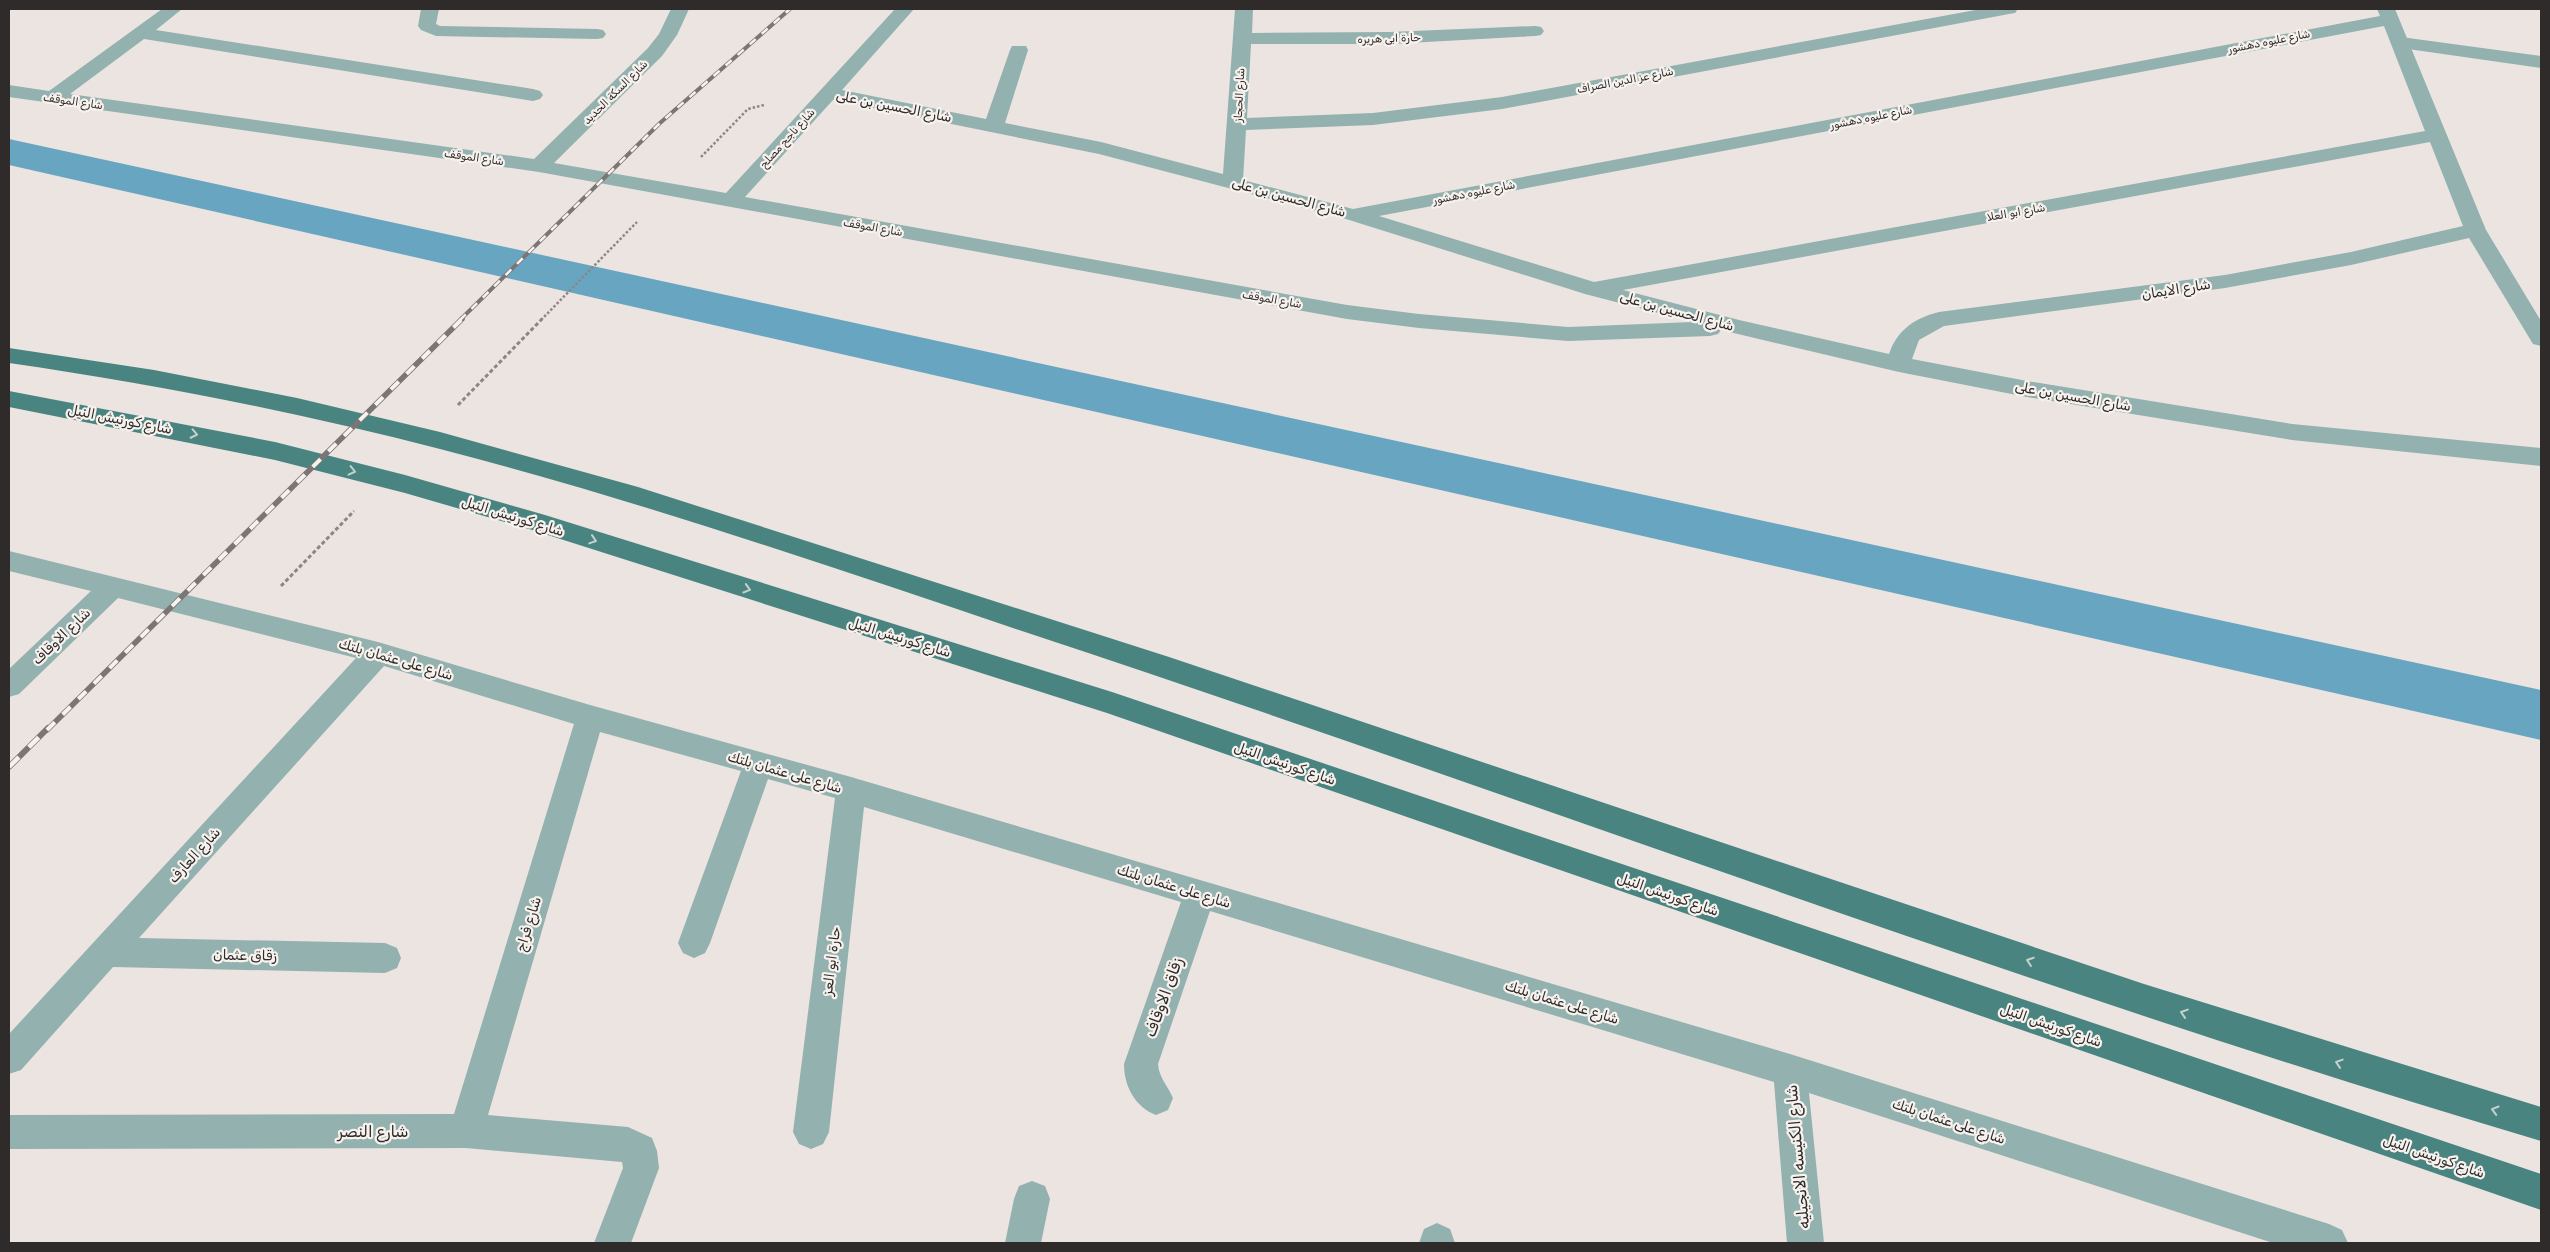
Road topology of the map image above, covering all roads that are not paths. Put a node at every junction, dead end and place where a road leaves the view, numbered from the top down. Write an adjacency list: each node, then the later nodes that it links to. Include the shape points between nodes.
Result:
1 (173, 9): 9 (street)
2 (430, 9): 10 (street, via 427,26 436,31)
3 (680, 9): 22 (street, شارع السكة الحديد, via 668,35 655,52)
4 (905, 9): 16 (street, شارع ناجح مصلح)
5 (1244, 9): 11 (street, شارع الحجاز)
6 (2009, 9): 19 (street, شارع عز الدين الصراف, via 1502,103 1373,119)
7 (2388, 14): 12 (street); 25 (street, شارع عليوه دهشور)
8 (1535, 31): 11 (street, حارة ابى هريره, via 1390,38)
9 (140, 33): 17 (street); 18 (street)
10 (597, 34)
11 (1242, 39): 19 (street, شارع الحجاز)
12 (2401, 43): 14 (street); 21 (street)
13 (1019, 50): 20 (street)
14 (2541, 62)
15 (9, 91): 18 (street, شارع الموقف)
16 (828, 93): 20 (street, شارع الحسين بن على); 24 (street, شارع ناجح مصلح)
17 (532, 95)
18 (52, 98): 22 (street, شارع الموقف)
19 (1238, 124): 23 (street, شارع الحجاز)
20 (994, 125): 23 (street, شارع الحسين بن على)
21 (2438, 135): 26 (street); 27 (street, شارع ابو العلا)
22 (540, 166): 24 (street, شارع الموقف)
23 (1233, 181): 25 (street, شارع الحسين بن على)
24 (730, 201): 28 (street, شارع الموقف, via 1277,301 1410,320 1568,334)
25 (1353, 215): 27 (street, شارع الحسين بن على)
26 (2475, 230): 29 (street); 31 (street, شارع الايمان, via 2232,280 1938,319 1921,326 1908,337 1901,349)
27 (1593, 288): 28 (street, شارع الحسين بن على)
28 (1739, 327): 31 (street, شارع الحسين بن على)
29 (2541, 339)
30 (9, 355): 49 (main road, one-way to 30, via 2184,1014 1131,655 584,480 352,418 150,377)
31 (1899, 364): 33 (street, شارع الحسين بن على, via 2292,432)
32 (9, 399): 53 (main road, شارع كورنيش النيل, one-way to 53, via 275,451 536,522 1112,703)
33 (2541, 457)
34 (9, 561): 35 (street, شارع على عثمان بلتك)
35 (113, 587): 36 (street, شارع على عثمان بلتك); 37 (street, شارع الاوقاف)
36 (378, 652): 39 (street, شارع على عثمان بلتك); 44 (street, شارع العارف)
37 (20, 666): 38 (street, شارع الاوقاف)
38 (9, 686)
39 (590, 717): 40 (street, شارع على عثمان بلتك); 50 (street, شارع فراج)
40 (758, 764): 41 (street, شارع على عثمان بلتك); 43 (street)
41 (851, 790): 42 (street, شارع على عثمان بلتك); 52 (street, حارة ابو العز)
42 (1200, 894): 47 (street, شارع على عثمان بلتك); 48 (street, زقاق الاوقاف, via 1141,1064 1146,1088)
43 (694, 943)
44 (105, 952): 45 (street, زقاق عثمان); 46 (street, شارع العارف)
45 (385, 958)
46 (9, 1058)
47 (1790, 1070): 57 (street, شارع الكنيسه الانجيليه); 58 (street, شارع على عثمان بلتك)
48 (1156, 1098)
49 (2541, 1124)
50 (466, 1131): 51 (street, شارع النصر); 55 (street, شارع النصر, via 628,1145 639,1151 640,1168)
51 (9, 1132)
52 (811, 1132)
53 (2541, 1192)
54 (1032, 1199): 56 (street)
55 (612, 1243)
56 (1022, 1243)
57 (1805, 1243)
58 (2329, 1243)

